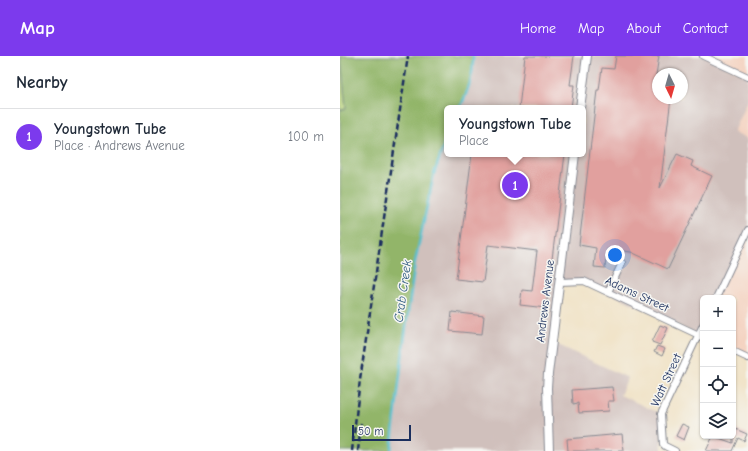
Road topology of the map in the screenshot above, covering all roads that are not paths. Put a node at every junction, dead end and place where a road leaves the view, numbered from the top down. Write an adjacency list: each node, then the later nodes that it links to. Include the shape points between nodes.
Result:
1 (586, 56): 4 (street)
2 (703, 56): 3 (street)
3 (748, 77)
4 (580, 105)
5 (575, 157): 9 (street, Andrews Avenue)
6 (748, 230): 7 (street)
7 (746, 241): 11 (street)
8 (622, 263): 10 (street)
9 (559, 282): 10 (street, Adams Street, via 584,281); 16 (street, Andrews Avenue, via 547,388)
10 (608, 292): 12 (street, Adams Street)
11 (718, 295)
12 (700, 336)
13 (700, 338): 17 (street, Watt Street, via 661,414 663,444)
14 (736, 352): 15 (street)
15 (748, 358)
16 (549, 451)
17 (676, 451)

